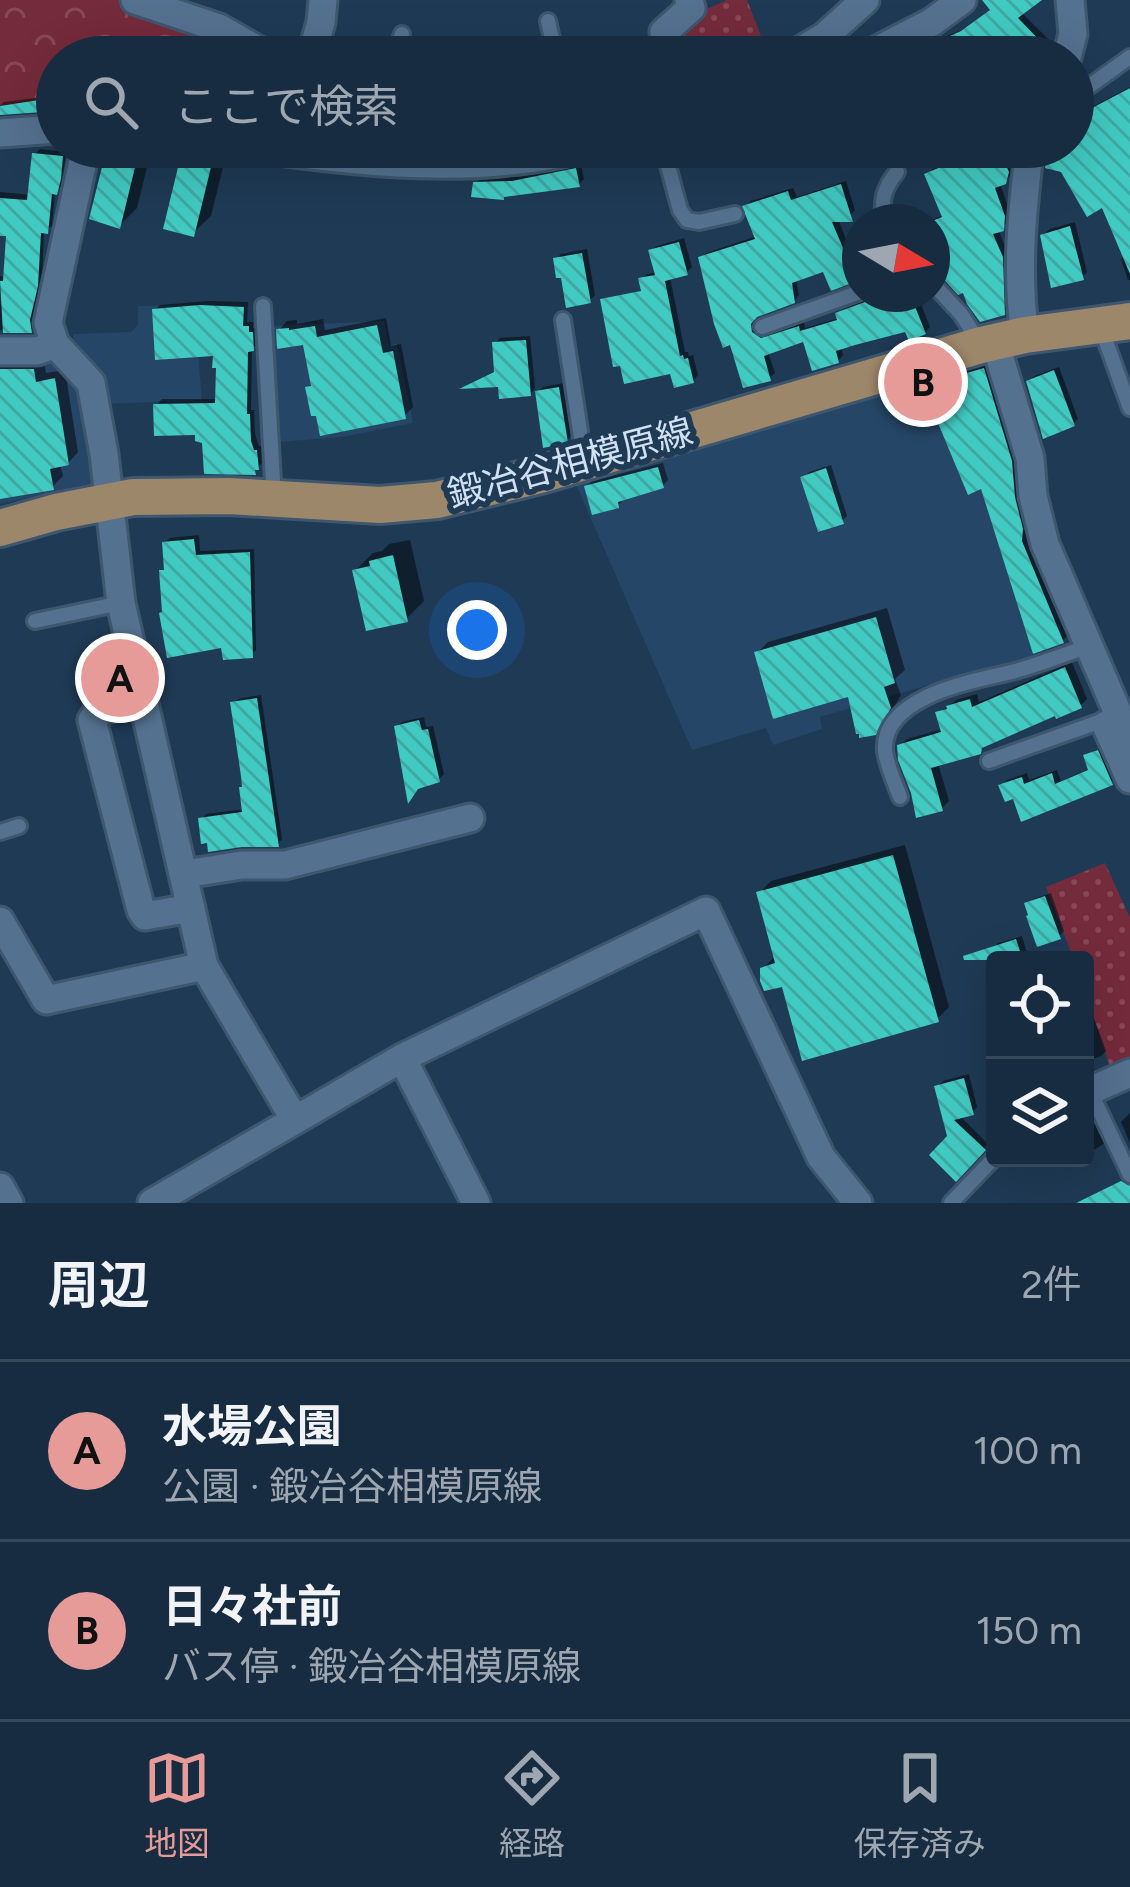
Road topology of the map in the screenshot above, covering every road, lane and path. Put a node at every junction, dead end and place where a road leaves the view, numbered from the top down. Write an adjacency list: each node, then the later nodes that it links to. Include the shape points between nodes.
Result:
1 (135, 0): 8 (street)
2 (323, 0): 9 (street)
3 (689, 0): 11 (street, via 692,8)
4 (962, 0): 14 (street)
5 (1070, 0): 15 (street)
6 (863, 1): 12 (street); 13 (street)
7 (548, 21): 10 (lane)
8 (233, 36)
9 (317, 36)
10 (551, 36)
11 (665, 36)
12 (825, 36)
13 (868, 36)
14 (906, 36)
15 (1072, 36)
16 (1130, 57): 17 (lane)
17 (1094, 83)
18 (36, 130): 19 (street)
19 (0, 133)
20 (81, 168): 35 (street, via 48,323)
21 (669, 168): 26 (lane, via 687,220)
22 (1029, 168): 34 (street, via 1020,282)
23 (897, 172): 24 (lane)
24 (881, 204)
25 (735, 214): 26 (lane)
26 (713, 219): 27 (lane)
27 (717, 239)
28 (842, 298): 33 (lane)
29 (950, 303): 34 (lane)
30 (263, 306): 39 (lane)
31 (563, 320): 38 (lane)
32 (1115, 322): 34 (main road, 鍛冶谷相模原線); 37 (lane)
33 (762, 327)
34 (1000, 341): 38 (main road, 鍛冶谷相模原線); 44 (street, via 1045,544)
35 (55, 344): 36 (street); 40 (street, via 91,383)
36 (0, 351)
37 (1130, 408)
38 (585, 461): 39 (main road, 鍛冶谷相模原線, via 437,500)
39 (274, 498): 40 (main road, 鍛冶谷相模原線)
40 (108, 500): 41 (main road, 鍛冶谷相模原線); 42 (street)
41 (0, 528)
42 (121, 603): 43 (lane); 45 (street)
43 (35, 621)
44 (1082, 648): 46 (street); 50 (lane, via 915,700 885,749)
45 (142, 700): 54 (street); 55 (street, via 98,711 92,720 141,910 153,916)
46 (1111, 717): 47 (street); 48 (lane); 49 (street)
47 (1130, 741)
48 (989, 761)
49 (1130, 779)
50 (900, 796)
51 (470, 818): 54 (street, via 285,865)
52 (19, 826): 53 (lane)
53 (0, 832)
54 (185, 874): 55 (street)
55 (191, 908): 57 (street)
56 (0, 921): 57 (street, via 46,1000)
57 (204, 966): 62 (street)
58 (402, 1058): 62 (street); 68 (street); 69 (street, via 706,911 821,1157)
59 (1130, 1073): 60 (street)
60 (1094, 1089)
61 (1094, 1106): 64 (lane)
62 (296, 1120): 67 (street)
63 (986, 1166): 70 (lane)
64 (1130, 1175)
65 (0, 1187): 66 (street)
66 (9, 1203)
67 (152, 1203)
68 (476, 1203)
69 (858, 1203)
70 (951, 1203)

